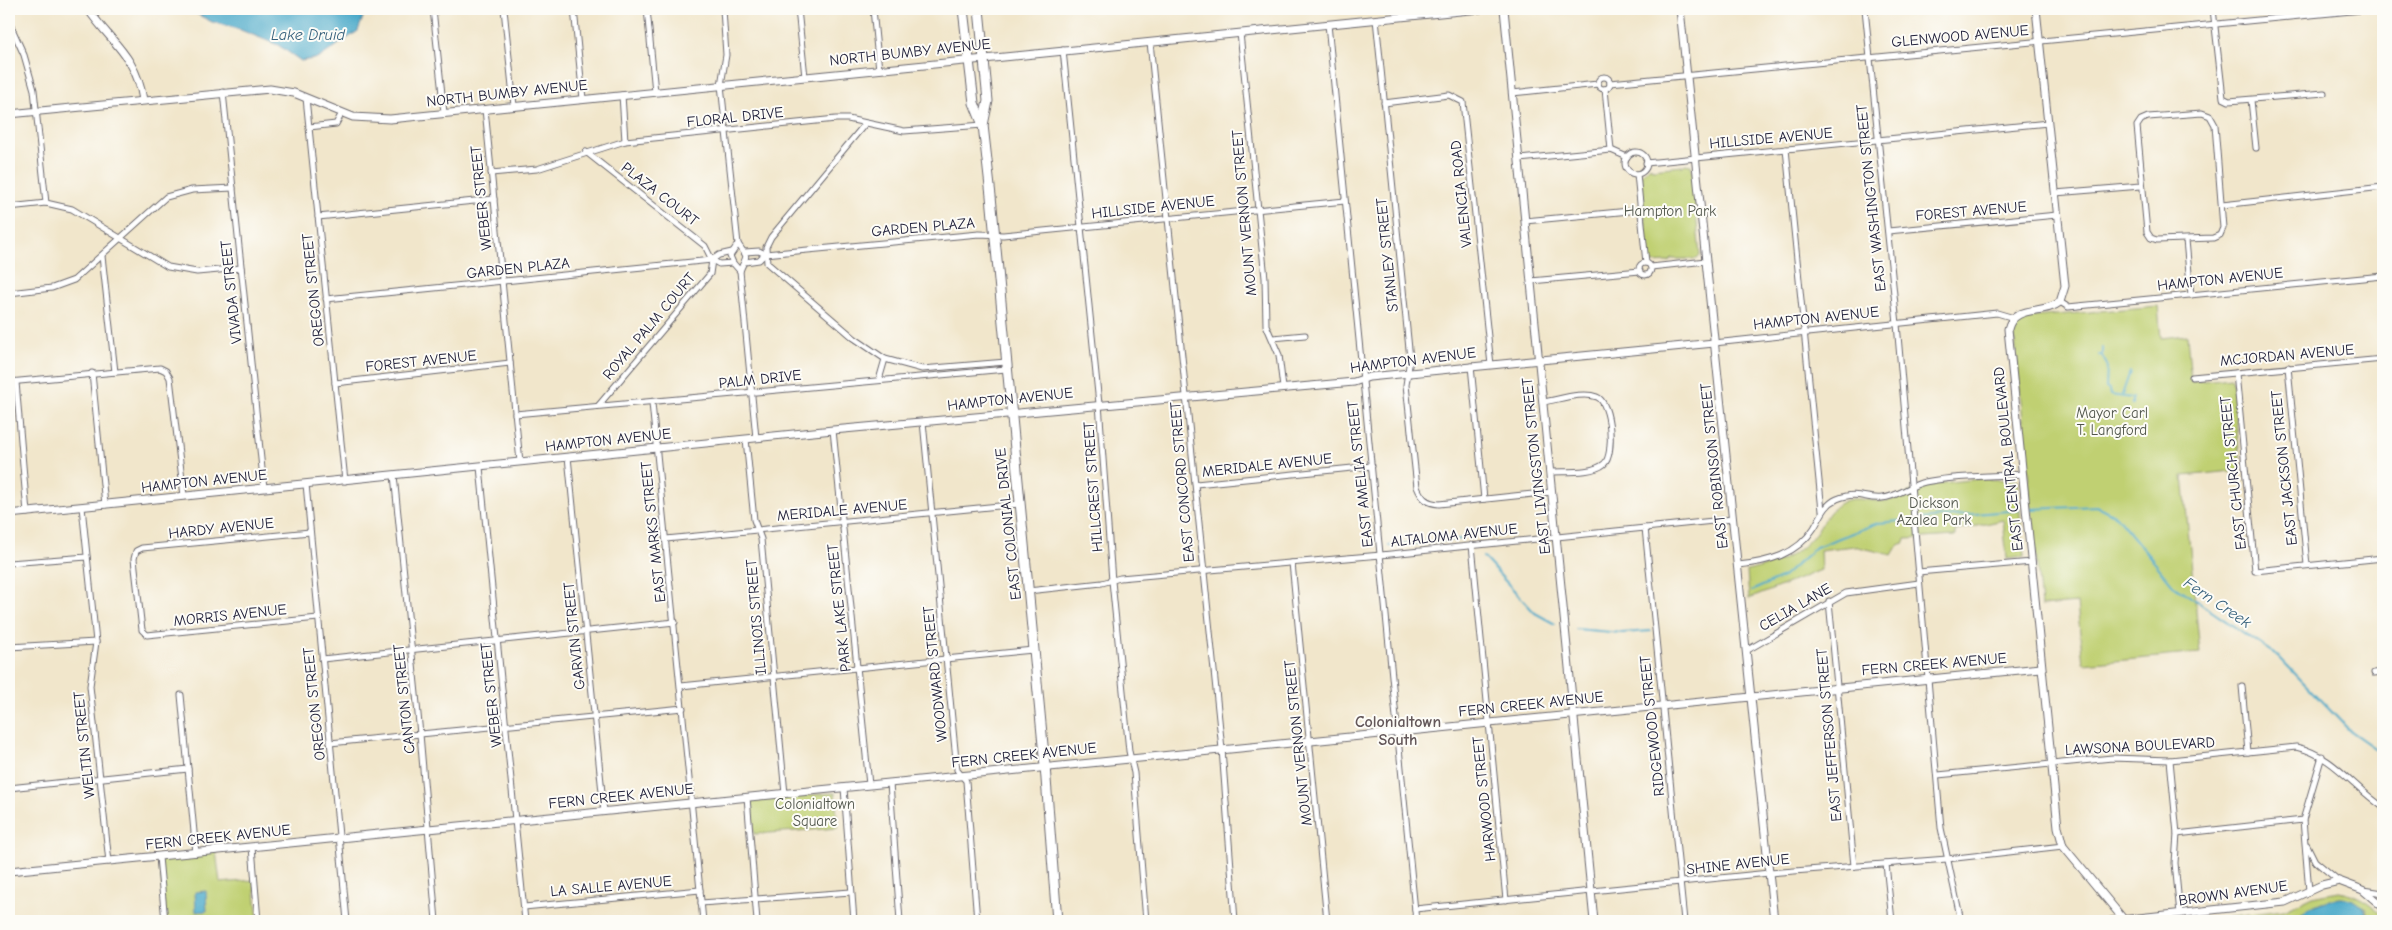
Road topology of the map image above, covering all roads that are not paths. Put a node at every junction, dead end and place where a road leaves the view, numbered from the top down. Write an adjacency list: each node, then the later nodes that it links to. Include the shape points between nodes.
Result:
1 (88, 9): 44 (street, via 125,52 136,74)
2 (433, 9): 51 (street)
3 (504, 9): 47 (street)
4 (574, 9): 43 (street)
5 (647, 9): 38 (street)
6 (723, 9): 35 (street, via 726,48)
7 (798, 9): 32 (street)
8 (873, 9): 30 (street)
9 (963, 9): 29 (highway, EAST COLONIAL DRIVE)
10 (979, 9): 28 (highway, EAST COLONIAL DRIVE)
11 (1480, 9): 18 (street, NORTH BUMBY AVENUE)
12 (1504, 9): 39 (street, EAST LIVINGSTON STREET)
13 (1680, 9): 31 (street, EAST ROBINSON STREET)
14 (1865, 9): 27 (street, EAST WASHINGTON STREET)
15 (2036, 9): 24 (street)
16 (2213, 9): 21 (street)
17 (2372, 9): 21 (street, GLENWOOD AVENUE)
18 (1376, 19): 20 (street, NORTH BUMBY AVENUE); 46 (street, STANLEY STREET)
19 (9, 22): 23 (street)
20 (1328, 24): 22 (street, NORTH BUMBY AVENUE); 75 (street, EAST AMELIA STREET)
21 (2215, 24): 24 (street, GLENWOOD AVENUE); 45 (street, via 2223,98 2229,101)
22 (1240, 33): 25 (street, NORTH BUMBY AVENUE); 79 (street, MOUNT VERNON STREET)
23 (11, 34): 49 (street, via 30,72)
24 (2040, 41): 27 (street, GLENWOOD AVENUE); 53 (street)
25 (1150, 42): 26 (street, NORTH BUMBY AVENUE); 83 (street, EAST CONCORD STREET)
26 (1063, 50): 28 (street, NORTH BUMBY AVENUE); 85 (street, HILLCREST STREET)
27 (1870, 57): 31 (street, GLENWOOD AVENUE); 58 (street, EAST WASHINGTON STREET)
28 (985, 58): 29 (street, NORTH BUMBY AVENUE); 55 (highway, EAST COLONIAL DRIVE, via 988,101)
29 (969, 61): 30 (street, NORTH BUMBY AVENUE); 55 (highway, EAST COLONIAL DRIVE, via 974,103)
30 (879, 70): 32 (street, NORTH BUMBY AVENUE)
31 (1687, 76): 33 (street, GLENWOOD AVENUE); 65 (street, EAST ROBINSON STREET)
32 (805, 77): 35 (street, NORTH BUMBY AVENUE)
33 (1610, 83): 34 (street, GLENWOOD AVENUE, via 1604,77); 36 (street)
34 (1598, 84): 36 (street); 39 (street)
35 (721, 85): 38 (street, NORTH BUMBY AVENUE); 57 (street)
36 (1605, 89): 62 (street)
37 (223, 92): 42 (street, NORTH BUMBY AVENUE, via 270,89); 44 (street, NORTH BUMBY AVENUE); 72 (street, VIVADA STREET)
38 (655, 92): 41 (street, NORTH BUMBY AVENUE)
39 (1512, 93): 66 (street, EAST LIVINGSTON STREET)
40 (2324, 93): 45 (street)
41 (622, 95): 43 (street, NORTH BUMBY AVENUE); 59 (street)
42 (306, 98): 50 (street, NORTH BUMBY AVENUE); 56 (street, OREGON STREET)
43 (583, 99): 47 (street, NORTH BUMBY AVENUE)
44 (143, 100): 49 (street, NORTH BUMBY AVENUE)
45 (2251, 100): 60 (street)
46 (1384, 104): 121 (street, VALENCIA ROAD, via 1449,95 1462,102); 125 (street, STANLEY STREET, via 1410,359)
47 (514, 106): 48 (street, NORTH BUMBY AVENUE)
48 (485, 109): 51 (street, NORTH BUMBY AVENUE); 68 (street, WEBER STREET)
49 (37, 112): 52 (street, NORTH BUMBY AVENUE); 76 (street)
50 (342, 113): 51 (street, NORTH BUMBY AVENUE, via 373,119); 56 (street, via 336,124)
51 (444, 113)
52 (9, 114)
53 (2048, 123): 58 (street, HILLSIDE AVENUE); 73 (street)
54 (865, 124): 55 (street, FLORAL DRIVE, via 904,131); 57 (street, FLORAL DRIVE, via 836,120); 93 (street, via 771,238)
55 (983, 125): 87 (highway, EAST COLONIAL DRIVE)
56 (309, 127): 82 (street, OREGON STREET)
57 (726, 131): 59 (street, FLORAL DRIVE); 90 (street)
58 (1878, 140): 61 (street, HILLSIDE AVENUE); 86 (street, EAST WASHINGTON STREET)
59 (625, 141): 63 (street, FLORAL DRIVE)
60 (2256, 148)
61 (1786, 149): 65 (street, HILLSIDE AVENUE); 112 (street)
62 (1611, 150): 64 (street); 66 (street)
63 (586, 152): 68 (street, FLORAL DRIVE, via 537,169); 95 (street, PLAZA COURT, via 705,246)
64 (1626, 157): 67 (street, via 1638,152 1645,157); 69 (street, via 1626,168)
65 (1696, 158): 67 (street, HILLSIDE AVENUE); 96 (street, EAST ROBINSON STREET)
66 (1519, 159): 84 (street, EAST LIVINGSTON STREET)
67 (1646, 163): 69 (street, via 1644,170)
68 (491, 173): 74 (street, WEBER STREET)
69 (1637, 174): 80 (street)
70 (2141, 186): 73 (street); 77 (street, via 2137,126 2141,120 2202,113 2210,116 2215,125); 89 (street, via 2150,238)
71 (2383, 187): 77 (street)
72 (233, 188): 88 (street, via 192,190 166,197); 100 (street, VIVADA STREET)
73 (2055, 193): 81 (street)
74 (494, 199): 82 (street); 104 (street, WEBER STREET)
75 (1345, 201): 79 (street, HILLSIDE AVENUE); 129 (street, EAST AMELIA STREET)
76 (46, 203): 78 (street); 88 (street, via 72,209)
77 (2222, 205): 89 (street, via 2224,228 2220,236)
78 (9, 208)
79 (1257, 210): 83 (street, HILLSIDE AVENUE); 114 (street, MOUNT VERNON STREET, via 1266,325)
80 (1640, 210): 84 (street); 99 (street)
81 (2058, 215): 86 (street, FOREST AVENUE); 109 (street, via 2065,286)
82 (318, 217): 108 (street, OREGON STREET)
83 (1169, 218): 85 (street, HILLSIDE AVENUE); 136 (street, EAST CONCORD STREET)
84 (1525, 221): 105 (street, EAST LIVINGSTON STREET)
85 (1082, 227): 87 (street, HILLSIDE AVENUE); 139 (street, HILLCREST STREET)
86 (1888, 231): 111 (street, EAST WASHINGTON STREET)
87 (994, 234): 93 (street, GARDEN PLAZA); 120 (highway, EAST COLONIAL DRIVE)
88 (119, 239): 94 (street); 100 (street, via 168,267 184,271)
89 (2186, 240): 107 (street)
90 (738, 244): 91 (street); 92 (street)
91 (744, 250): 92 (street, GARDEN PLAZA); 93 (street, GARDEN PLAZA); 97 (street)
92 (733, 251): 95 (street, GARDEN PLAZA); 98 (street, via 731,260)
93 (765, 254): 97 (street, GARDEN PLAZA, via 759,260); 117 (street, via 772,268 854,338)
94 (102, 256): 106 (street, via 65,285); 124 (street)
95 (712, 260): 98 (street, GARDEN PLAZA, via 719,264); 104 (street, GARDEN PLAZA); 140 (street, ROYAL PALM COURT, via 710,274)
96 (1706, 261): 99 (street); 115 (street, EAST ROBINSON STREET)
97 (744, 263): 98 (street, GARDEN PLAZA); 101 (street)
98 (734, 264): 101 (street)
99 (1648, 265): 102 (street, via 1642,265); 102 (street, via 1650,273 1642,274)
100 (241, 268): 159 (street, VIVADA STREET)
101 (740, 270): 135 (street)
102 (1640, 271): 105 (street)
103 (2383, 276): 107 (street, HAMPTON AVENUE)
104 (502, 282): 108 (street, GARDEN PLAZA); 119 (street, WEBER STREET)
105 (1531, 282): 118 (street, EAST LIVINGSTON STREET)
106 (9, 293)
107 (2191, 295): 109 (street, HAMPTON AVENUE, via 2078,306)
108 (326, 299): 133 (street, OREGON STREET)
109 (2060, 302): 110 (street, via 2046,310 2025,312)
110 (2014, 318): 111 (street, HAMPTON AVENUE, via 1997,313); 153 (street, EAST CENTRAL BOULEVARD, via 2008,329)
111 (1897, 324): 112 (street, HAMPTON AVENUE); 158 (street, EAST WASHINGTON STREET)
112 (1806, 332): 115 (street, HAMPTON AVENUE); 166 (street)
113 (1305, 335): 114 (street)
114 (1273, 338): 134 (street, MOUNT VERNON STREET, via 1279,355)
115 (1714, 343): 118 (street, HAMPTON AVENUE); 170 (street, EAST ROBINSON STREET)
116 (2383, 359): 123 (street, MCJORDAN AVENUE)
117 (885, 360): 120 (street, via 922,369); 130 (street)
118 (1539, 360): 121 (street, HAMPTON AVENUE); 137 (street, EAST LIVINGSTON STREET)
119 (510, 363): 133 (street, FOREST AVENUE); 142 (street, WEBER STREET)
120 (1006, 365): 130 (street, PALM DRIVE); 141 (highway, EAST COLONIAL DRIVE)
121 (1490, 365): 122 (street, HAMPTON AVENUE)
122 (1471, 366): 125 (street, HAMPTON AVENUE); 162 (street)
123 (2288, 368): 126 (street, MCJORDAN AVENUE); 185 (street, EAST JACKSON STREET)
124 (114, 372): 127 (street); 161 (street, via 160,368 170,378)
125 (1408, 373): 129 (street, HAMPTON AVENUE); 162 (street, STANLEY STREET, via 1406,385 1417,487 1421,497 1431,503)
126 (2236, 373): 128 (street, MCJORDAN AVENUE); 185 (street, EAST CHURCH STREET, via 2255,571)
127 (92, 374): 132 (street); 164 (street)
128 (2192, 377)
129 (1362, 379): 134 (street, HAMPTON AVENUE); 150 (street, EAST AMELIA STREET)
130 (880, 380): 135 (street, PALM DRIVE)
131 (9, 382): 132 (street)
132 (16, 382): 167 (street)
133 (335, 383): 155 (street, OREGON STREET)
134 (1283, 388): 136 (street, HAMPTON AVENUE)
135 (752, 392): 138 (street, PALM DRIVE); 145 (street)
136 (1186, 396): 139 (street, HAMPTON AVENUE); 157 (street, EAST CONCORD STREET)
137 (1543, 402): 152 (street, EAST LIVINGSTON STREET); 152 (street, via 1597,397 1606,406 1611,450 1603,465)
138 (652, 403): 140 (street, PALM DRIVE); 147 (street, EAST MARKS STREET)
139 (1099, 404): 141 (street, HAMPTON AVENUE); 188 (street, HILLCREST STREET)
140 (598, 406): 142 (street, PALM DRIVE)
141 (1011, 413): 143 (street, HAMPTON AVENUE); 163 (highway, EAST COLONIAL DRIVE)
142 (515, 414): 149 (street, WEBER STREET)
143 (923, 422): 144 (street, HAMPTON AVENUE); 169 (street, WOODWARD STREET)
144 (833, 430): 145 (street, HAMPTON AVENUE); 171 (street, PARK LAKE STREET)
145 (756, 438): 146 (street, HAMPTON AVENUE)
146 (746, 439): 147 (street, HAMPTON AVENUE); 173 (street, ILLINOIS STREET, via 754,520)
147 (656, 450): 148 (street, HAMPTON AVENUE); 176 (street, EAST MARKS STREET)
148 (568, 458): 149 (street, HAMPTON AVENUE); 194 (street, GARVIN STREET)
149 (520, 462): 151 (street, HAMPTON AVENUE)
150 (1372, 466): 157 (street, MERIDALE AVENUE); 178 (street, EAST AMELIA STREET)
151 (480, 467): 154 (street, HAMPTON AVENUE); 196 (street, WEBER STREET)
152 (1550, 472): 160 (street, EAST LIVINGSTON STREET)
153 (2024, 474): 158 (street, via 1970,475); 181 (street, EAST CENTRAL BOULEVARD)
154 (394, 475): 155 (street, HAMPTON AVENUE); 199 (street, CANTON STREET)
155 (345, 480): 156 (street, HAMPTON AVENUE)
156 (306, 484): 159 (street, HAMPTON AVENUE); 174 (street, OREGON STREET)
157 (1196, 484): 186 (street, EAST CONCORD STREET)
158 (1911, 486): 166 (street, via 1883,498 1859,494 1848,496 1832,502); 187 (street, EAST WASHINGTON STREET)
159 (264, 488): 161 (street, HAMPTON AVENUE)
160 (1552, 492): 162 (street); 175 (street, EAST LIVINGSTON STREET)
161 (184, 496): 164 (street, HAMPTON AVENUE)
162 (1484, 499)
163 (1020, 504): 169 (street, MERIDALE AVENUE); 190 (highway, EAST COLONIAL DRIVE)
164 (105, 505): 165 (street, HAMPTON AVENUE)
165 (82, 507): 167 (street, HAMPTON AVENUE); 179 (street, WELTIN STREET)
166 (1822, 511): 184 (street, via 1803,541 1785,555)
167 (27, 512): 168 (street, HAMPTON AVENUE)
168 (9, 514)
169 (932, 514): 171 (street, MERIDALE AVENUE); 202 (street, WOODWARD STREET)
170 (1733, 519): 172 (street, ALTALOMA AVENUE); 184 (street, EAST ROBINSON STREET)
171 (843, 522): 173 (street, MERIDALE AVENUE); 204 (street, PARK LAKE STREET)
172 (1645, 528): 175 (street, ALTALOMA AVENUE); 215 (street, RIDGEWOOD STREET)
173 (758, 530): 176 (street, MERIDALE AVENUE); 208 (street, ILLINOIS STREET)
174 (310, 532): 192 (street, OREGON STREET); 195 (street, HARDY AVENUE, via 136,551 134,559)
175 (1557, 537): 177 (street, ALTALOMA AVENUE); 217 (street, EAST LIVINGSTON STREET)
176 (666, 540): 193 (street, EAST MARKS STREET)
177 (1472, 545): 178 (street, ALTALOMA AVENUE); 219 (street, HARWOOD STREET)
178 (1380, 555): 183 (street, ALTALOMA AVENUE); 221 (street, EAST AMELIA STREET)
179 (88, 557): 182 (street); 197 (street, WELTIN STREET)
180 (2383, 558): 185 (street)
181 (2032, 562): 187 (street); 205 (street, EAST CENTRAL BOULEVARD)
182 (9, 563)
183 (1292, 563): 186 (street, ALTALOMA AVENUE); 223 (street, MOUNT VERNON STREET)
184 (1738, 565): 201 (street, EAST ROBINSON STREET)
185 (2307, 565)
186 (1203, 570): 188 (street, ALTALOMA AVENUE); 225 (street, EAST CONCORD STREET)
187 (1918, 572): 189 (street, EAST WASHINGTON STREET)
188 (1112, 581): 190 (street, ALTALOMA AVENUE); 228 (street, HILLCREST STREET)
189 (1919, 583): 191 (street, CELIA LANE, via 1846,592); 209 (street, EAST WASHINGTON STREET)
190 (1028, 591): 200 (highway, EAST COLONIAL DRIVE)
191 (1829, 601): 201 (street, CELIA LANE); 212 (street, EAST JEFFERSON STREET)
192 (318, 618): 195 (street, MORRIS AVENUE, via 151,636); 203 (street, OREGON STREET)
193 (675, 622): 194 (street); 210 (street, EAST MARKS STREET)
194 (586, 631): 196 (street); 218 (street, GARVIN STREET)
195 (144, 634)
196 (498, 640): 199 (street); 220 (street, WEBER STREET)
197 (96, 642): 198 (street); 235 (street, WELTIN STREET, via 90,686)
198 (9, 647)
199 (411, 650): 203 (street); 222 (street, CANTON STREET)
200 (1033, 650): 202 (street); 231 (highway, EAST COLONIAL DRIVE)
201 (1746, 651): 214 (street, EAST ROBINSON STREET)
202 (946, 658): 204 (street); 233 (street, WOODWARD STREET, via 957,770)
203 (322, 659): 224 (street, OREGON STREET)
204 (857, 667): 208 (street); 237 (street, PARK LAKE STREET)
205 (2042, 668): 209 (street, FERN CREEK AVENUE); 230 (street, EAST CENTRAL BOULEVARD)
206 (2383, 672): 207 (street)
207 (2374, 673)
208 (774, 677): 210 (street); 240 (street, ILLINOIS STREET)
209 (1927, 679): 212 (street, FERN CREEK AVENUE); 234 (street, EAST WASHINGTON STREET)
210 (681, 686): 216 (street)
211 (2242, 686): 226 (street)
212 (1836, 688): 214 (street, FERN CREEK AVENUE); 258 (street, EAST JEFFERSON STREET)
213 (181, 695): 232 (street)
214 (1751, 696): 215 (street, FERN CREEK AVENUE); 260 (street, EAST ROBINSON STREET)
215 (1663, 705): 217 (street, FERN CREEK AVENUE); 261 (street, RIDGEWOOD STREET)
216 (683, 708): 218 (street); 242 (street)
217 (1574, 714): 219 (street, FERN CREEK AVENUE); 267 (street, EAST LIVINGSTON STREET)
218 (594, 718): 220 (street); 244 (street, GARVIN STREET)
219 (1489, 722): 221 (street, FERN CREEK AVENUE); 270 (street, HARWOOD STREET)
220 (506, 726): 222 (street); 245 (street, WEBER STREET)
221 (1398, 731): 223 (street, FERN CREEK AVENUE); 274 (street, EAST AMELIA STREET)
222 (420, 734): 224 (street); 247 (street, CANTON STREET)
223 (1310, 740): 225 (street, FERN CREEK AVENUE); 289 (street, MOUNT VERNON STREET)
224 (330, 743): 249 (street, OREGON STREET)
225 (1222, 748): 228 (street, FERN CREEK AVENUE); 288 (street, EAST CONCORD STREET)
226 (2248, 752): 227 (street, LAWSONA BOULEVARD, via 2296,747); 229 (street, LAWSONA BOULEVARD)
227 (2322, 756): 243 (street, LAWSONA BOULEVARD); 246 (street)
228 (1131, 758): 231 (street, FERN CREEK AVENUE); 287 (street, HILLCREST STREET)
229 (2170, 760): 230 (street, LAWSONA BOULEVARD, via 2112,758); 248 (street)
230 (2052, 763): 234 (street, LAWSONA BOULEVARD); 251 (street, EAST CENTRAL BOULEVARD)
231 (1045, 766): 233 (street, FERN CREEK AVENUE); 286 (highway, EAST COLONIAL DRIVE)
232 (188, 769): 235 (street); 253 (street)
233 (961, 775): 236 (street, FERN CREEK AVENUE); 285 (street, WOODWARD STREET, via 966,781)
234 (1938, 775): 255 (street, EAST WASHINGTON STREET, via 1941,828)
235 (100, 777): 238 (street); 256 (street, WELTIN STREET)
236 (890, 783): 237 (street, FERN CREEK AVENUE); 284 (street)
237 (869, 785): 239 (street, FERN CREEK AVENUE)
238 (9, 788)
239 (844, 788): 240 (street, FERN CREEK AVENUE); 266 (street)
240 (785, 794): 241 (street, FERN CREEK AVENUE)
241 (747, 797): 242 (street, FERN CREEK AVENUE); 269 (street)
242 (693, 803): 244 (street, FERN CREEK AVENUE); 263 (street)
243 (2383, 808)
244 (604, 812): 245 (street, FERN CREEK AVENUE)
245 (516, 820): 247 (street, FERN CREEK AVENUE); 272 (street, WEBER STREET)
246 (2303, 820): 248 (street); 250 (street)
247 (428, 829): 249 (street, FERN CREEK AVENUE); 279 (street, CANTON STREET)
248 (2177, 834): 275 (street, via 2175,863)
249 (340, 838): 252 (street, FERN CREEK AVENUE); 278 (street, OREGON STREET)
250 (2305, 839): 262 (street, via 2315,861); 265 (street)
251 (2063, 846): 255 (street, SHINE AVENUE); 297 (street, EAST CENTRAL BOULEVARD)
252 (252, 847): 253 (street, FERN CREEK AVENUE); 277 (street)
253 (196, 853): 254 (street, FERN CREEK AVENUE)
254 (159, 856): 256 (street, FERN CREEK AVENUE); 276 (street)
255 (1947, 859): 257 (street, SHINE AVENUE); 295 (street, EAST WASHINGTON STREET)
256 (109, 862): 259 (street, FERN CREEK AVENUE)
257 (1886, 864): 258 (street, SHINE AVENUE); 294 (street)
258 (1854, 866): 260 (street, SHINE AVENUE)
259 (9, 871)
260 (1768, 873): 261 (street, SHINE AVENUE); 293 (street, EAST ROBINSON STREET)
261 (1680, 882): 267 (street, SHINE AVENUE); 292 (street, RIDGEWOOD STREET)
262 (2339, 882): 264 (street); 265 (street, BROWN AVENUE)
263 (700, 890): 271 (street); 272 (street, LA SALLE AVENUE)
264 (2363, 890): 268 (street); 273 (street)
265 (2309, 891): 275 (street, BROWN AVENUE, via 2285,902)
266 (851, 892): 269 (street); 283 (street)
267 (1591, 892): 270 (street, SHINE AVENUE); 291 (street, EAST LIVINGSTON STREET)
268 (2383, 893)
269 (755, 900): 271 (street); 282 (street)
270 (1506, 900): 274 (street, SHINE AVENUE)
271 (701, 903): 281 (street)
272 (524, 907): 280 (street, WEBER STREET)
273 (2383, 907)
274 (1415, 909): 290 (street, EAST AMELIA STREET)
275 (2180, 914): 297 (street, BROWN AVENUE)
276 (164, 921)
277 (258, 921)
278 (347, 921)
279 (436, 921)
280 (525, 921)
281 (703, 921)
282 (757, 921)
283 (854, 921)
284 (900, 921)
285 (977, 921)
286 (1057, 921)
287 (1146, 921)
288 (1236, 921)
289 (1327, 921)
290 (1416, 921)
291 (1594, 921)
292 (1684, 921)
293 (1774, 921)
294 (1892, 921)
295 (1961, 921)
296 (2111, 921): 297 (street, BROWN AVENUE)
297 (2124, 921)

